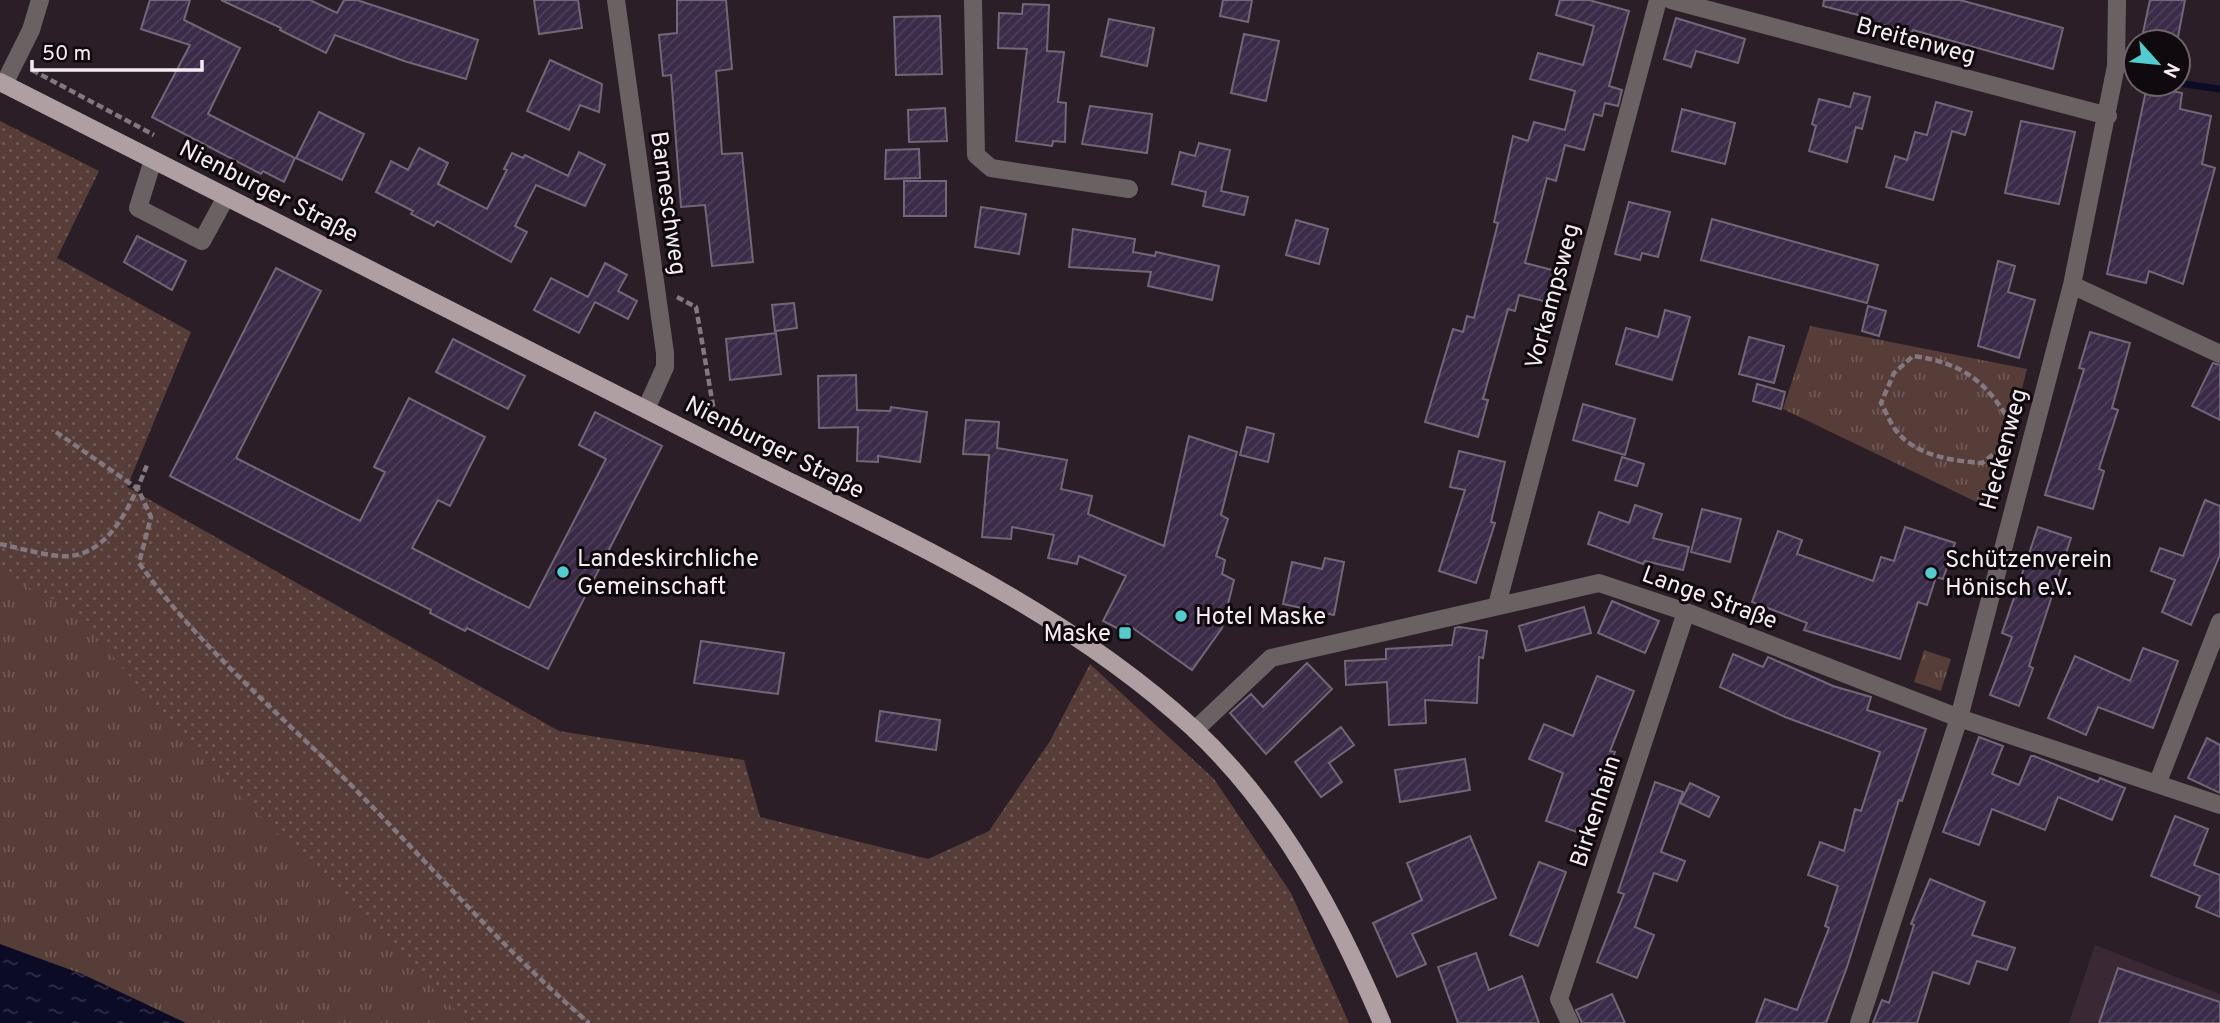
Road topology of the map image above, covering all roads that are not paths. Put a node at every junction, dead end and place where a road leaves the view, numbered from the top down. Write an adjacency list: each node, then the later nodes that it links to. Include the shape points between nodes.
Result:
1 (40, 0): 7 (street)
2 (616, 0): 14 (street, Barneschweg, via 665,367)
3 (972, 0): 10 (street, via 976,155 991,168)
4 (1658, 0): 15 (street, Vorkampsweg)
5 (1671, 0): 8 (street, Breitenweg)
6 (2117, 0): 8 (street, Heckenweg, via 2116,66)
7 (2, 83): 9 (main road, Nienburger Straße)
8 (2108, 116): 12 (street, Heckenweg)
9 (153, 160): 11 (main road, Nienburger Straße); 11 (street, via 138,208 202,241)
10 (1129, 190)
11 (226, 197): 14 (main road, Nienburger Straße)
12 (2072, 285): 13 (street); 18 (street, Heckenweg, via 2023,433)
13 (2220, 354)
14 (646, 409): 19 (main road, Nienburger Straße, via 1010,596 1143,685)
15 (1497, 605): 16 (street, Lange Straße, via 1600,583); 19 (street, Lange Straße, via 1271,658)
16 (1686, 612): 18 (street, Lange Straße); 23 (street, Birkenhain, via 1559,999)
17 (2220, 622): 20 (street)
18 (1959, 719): 20 (street, Lange Straße); 24 (street, Heckenweg)
19 (1195, 730): 22 (main road, Nienburger Straße, via 1285,837 1336,924)
20 (2158, 782): 21 (street, Lange Straße)
21 (2220, 805)
22 (1382, 1023)
23 (1570, 1023)
24 (1859, 1023)

